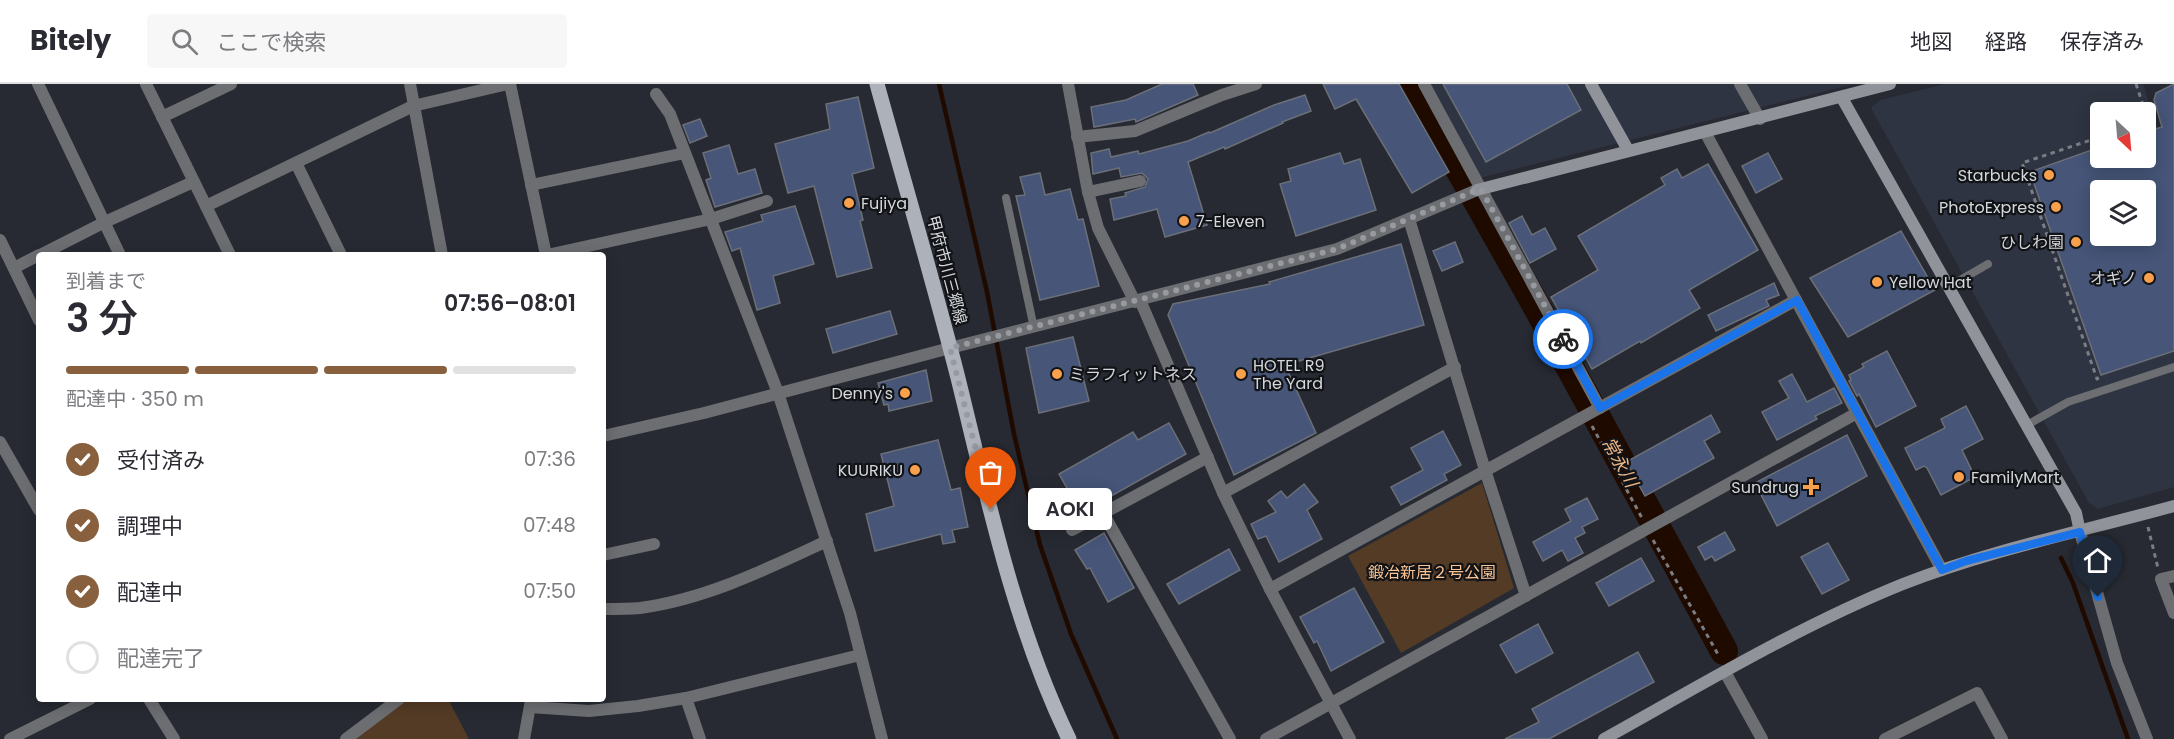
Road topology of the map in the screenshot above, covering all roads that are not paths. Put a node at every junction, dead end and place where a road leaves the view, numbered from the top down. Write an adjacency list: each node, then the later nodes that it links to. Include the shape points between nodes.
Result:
1 (38, 84): 33 (street)
2 (146, 84): 16 (street)
3 (231, 84): 16 (street)
4 (410, 84): 15 (street)
5 (509, 84): 15 (street); 25 (street)
6 (877, 84): 50 (main road, 甲府市川三郷線)
7 (1070, 84): 19 (street)
8 (1256, 84): 19 (street, via 1136,130)
9 (1424, 84): 26 (street)
10 (1591, 84): 20 (street)
11 (1740, 84): 17 (street)
12 (1890, 84): 14 (street)
13 (656, 94): 21 (street, via 670,114)
14 (1842, 98): 17 (street); 45 (street)
15 (413, 106): 22 (street); 39 (street)
16 (162, 117): 24 (street)
17 (1760, 119): 18 (street)
18 (1705, 132): 20 (street); 46 (street)
19 (1077, 137): 27 (street)
20 (1628, 150): 26 (street)
21 (685, 153): 25 (street); 31 (street)
22 (296, 163): 30 (street); 38 (street)
23 (1140, 181): 27 (street)
24 (194, 182): 30 (street); 33 (street)
25 (531, 185): 40 (street)
26 (1479, 190): 32 (street); 54 (street)
27 (1088, 192): 47 (street, via 1098,228)
28 (1006, 198): 49 (lane)
29 (767, 201): 31 (street)
30 (206, 206): 37 (street)
31 (711, 219): 41 (street); 53 (street)
32 (1409, 219): 47 (street, via 1337,249); 51 (street)
33 (105, 222): 35 (street); 36 (street)
34 (0, 242): 44 (street)
35 (45, 252)
36 (119, 252)
37 (229, 252)
38 (340, 252)
39 (441, 252)
40 (546, 252)
41 (561, 252)
42 (36, 257): 44 (street)
43 (1988, 264): 45 (lane)
44 (14, 268): 48 (street)
45 (1950, 286): 56 (street)
46 (1797, 300): 54 (street); 55 (street)
47 (1137, 301): 49 (street); 59 (street)
48 (36, 314)
49 (1034, 328): 50 (street)
50 (950, 348): 53 (street); 91 (main road, 甲府市川三郷線, via 1024,631)
51 (1455, 367): 60 (street); 61 (street)
52 (2174, 367): 56 (lane, via 2068,402)
53 (778, 393): 57 (street); 67 (street)
54 (1595, 411): 60 (street)
55 (1857, 413): 70 (street); 73 (street)
56 (2027, 426): 66 (street, via 2076,513)
57 (606, 435)
58 (0, 442): 62 (street)
59 (1208, 457): 61 (street); 64 (street)
60 (1485, 470): 72 (street); 73 (street)
61 (1223, 493): 72 (street)
62 (36, 505)
63 (2174, 506): 66 (street)
64 (1103, 513): 65 (street); 92 (street)
65 (1072, 530)
66 (2080, 532): 70 (street); 84 (street, via 2117,663)
67 (827, 541): 74 (street, via 703,593 640,608); 76 (street)
68 (654, 544): 69 (street)
69 (606, 554)
70 (1942, 570): 77 (street, via 1822,620)
71 (2174, 576): 75 (street, via 2161,579)
72 (1270, 589): 83 (street)
73 (1526, 596): 83 (street)
74 (606, 609)
75 (2174, 613)
76 (860, 655): 78 (street); 90 (street)
77 (1725, 672): 95 (street); 96 (street)
78 (686, 698): 82 (street, via 589,711); 89 (street)
79 (84, 702): 85 (street)
80 (151, 702): 86 (street)
81 (395, 702): 87 (street)
82 (531, 703): 88 (street)
83 (1331, 704): 93 (street); 94 (street)
84 (2144, 738)
85 (10, 739)
86 (174, 739)
87 (346, 739)
88 (524, 739)
89 (700, 739)
90 (882, 739)
91 (1069, 739)
92 (1230, 739)
93 (1266, 739)
94 (1350, 739)
95 (1604, 739)
96 (1762, 739)
97 (1885, 739): 98 (street, via 1977,693)
98 (2002, 739)

